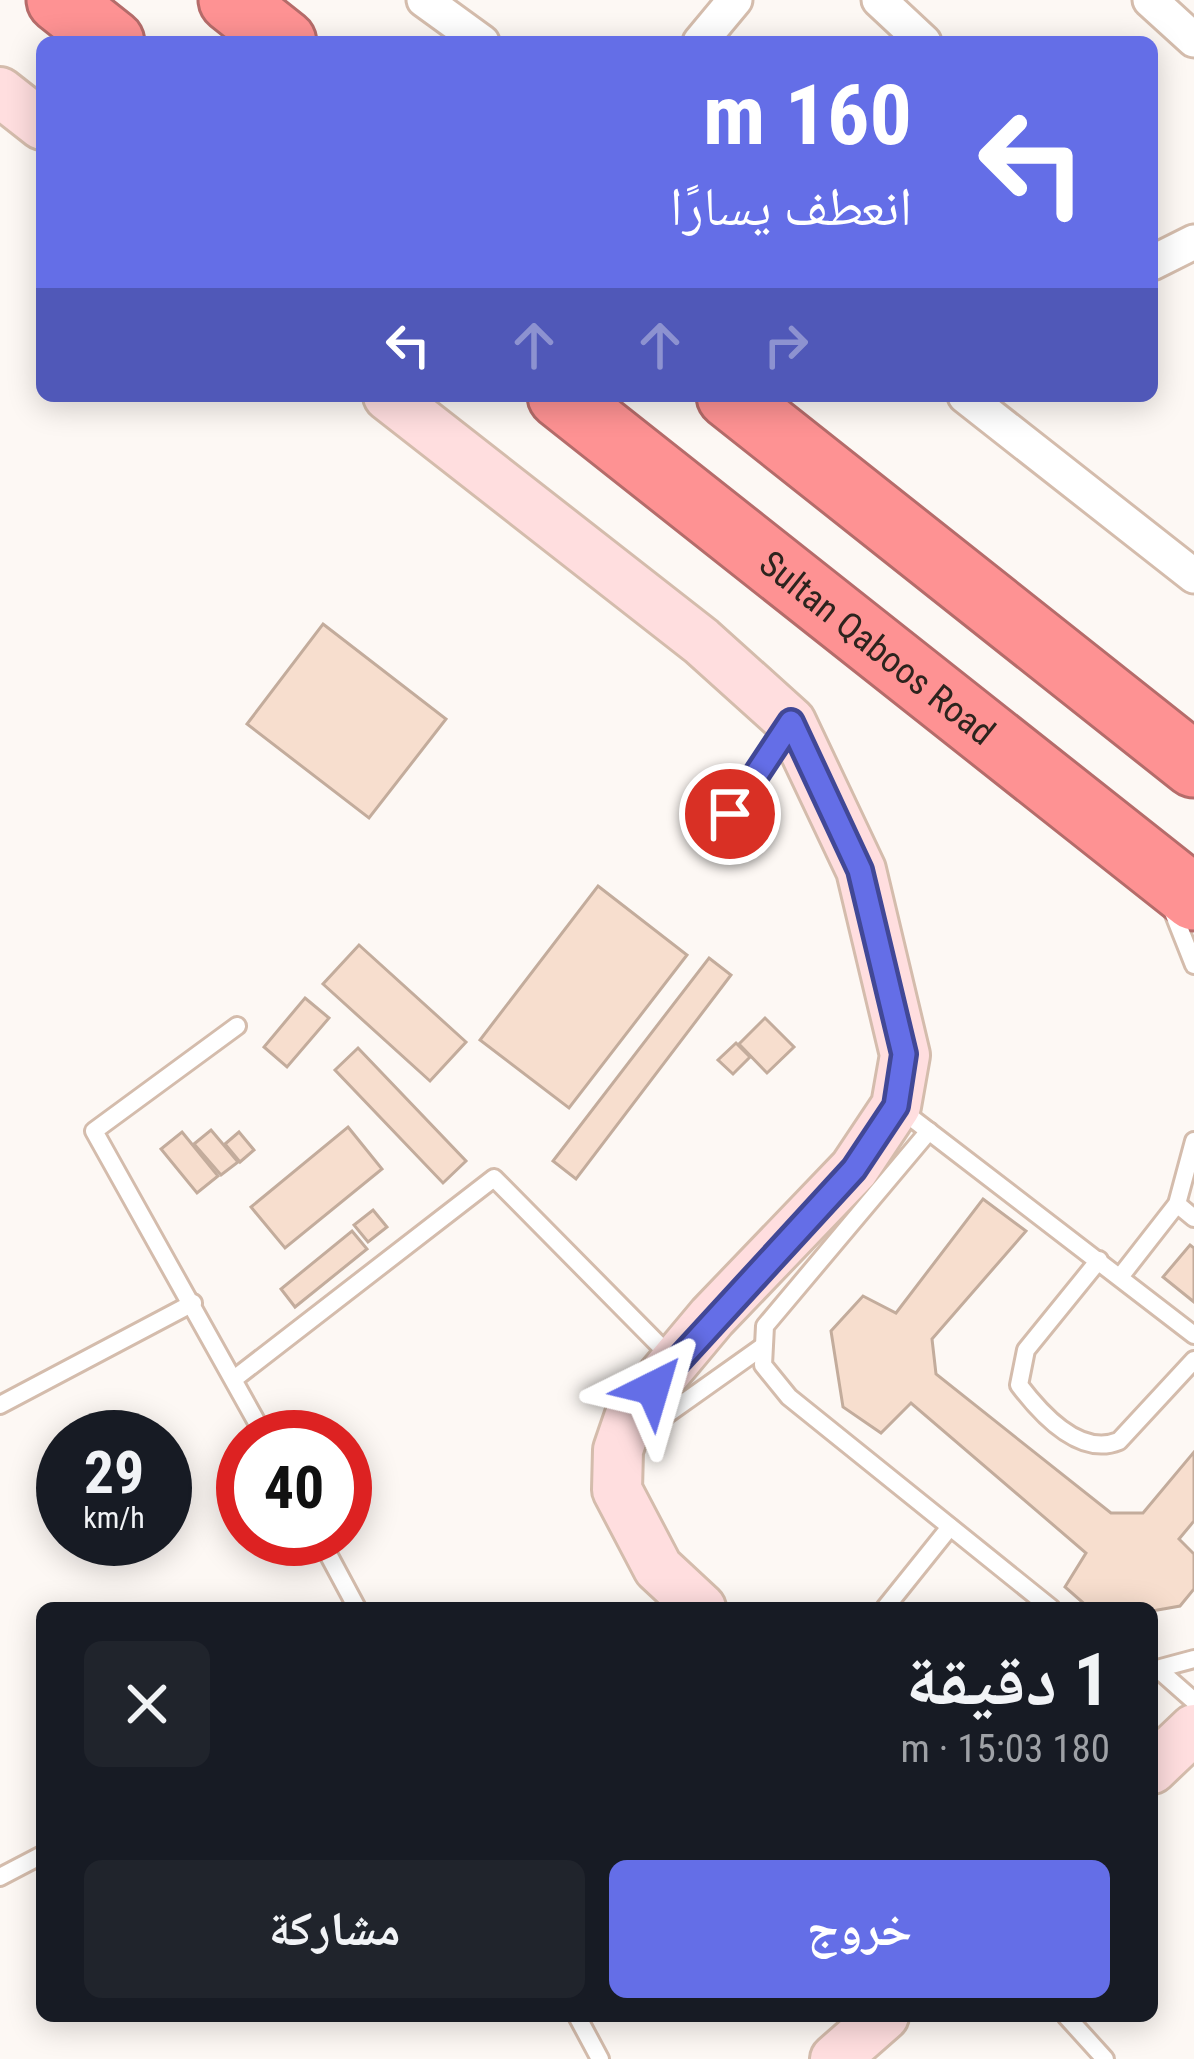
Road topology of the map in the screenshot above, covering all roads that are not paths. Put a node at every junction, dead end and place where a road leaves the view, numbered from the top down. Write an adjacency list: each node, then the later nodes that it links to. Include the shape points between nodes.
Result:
1 (58, 0): 7 (highway)
2 (231, 0): 8 (highway)
3 (424, 0): 9 (street)
4 (735, 0): 10 (street)
5 (879, 0): 11 (street)
6 (1150, 0): 12 (street)
7 (104, 36)
8 (276, 36)
9 (474, 36)
10 (705, 36)
11 (918, 36)
12 (1194, 40)
13 (0, 92): 14 (street)
14 (36, 120)
15 (1194, 242): 16 (street)
16 (1158, 260)
17 (396, 402): 22 (street, via 701,641)
18 (568, 402): 25 (highway, Sultan Qaboos Road)
19 (737, 402): 23 (highway)
20 (973, 402): 21 (street)
21 (1194, 576)
22 (791, 722): 24 (lane); 28 (street, via 860,870)
23 (1194, 765)
24 (710, 844)
25 (1181, 890): 26 (lane)
26 (1194, 965)
27 (237, 1026): 34 (lane, via 94,1131)
28 (913, 1119): 32 (lane); 36 (lane, via 765,1326); 38 (street, via 854,1169)
29 (1194, 1141): 30 (lane)
30 (1177, 1204): 31 (lane); 33 (lane)
31 (1194, 1218)
32 (1099, 1259): 33 (lane); 37 (lane, via 1027,1350 1018,1384 1032,1402 1086,1445 1103,1448 1119,1442)
33 (1120, 1276): 35 (lane)
34 (193, 1303): 39 (lane); 40 (lane)
35 (1194, 1335)
36 (762, 1347): 42 (lane); 43 (lane, via 763,1366 789,1397)
37 (1194, 1360)
38 (675, 1361): 39 (lane, via 494,1178); 42 (street, via 630,1415)
39 (234, 1379): 41 (lane)
40 (0, 1405)
41 (251, 1410)
42 (618, 1450): 46 (street, via 617,1490 658,1568)
43 (950, 1527): 47 (lane); 48 (lane)
44 (334, 1566): 45 (lane)
45 (354, 1602)
46 (694, 1602)
47 (890, 1602)
48 (1044, 1602)
49 (1194, 1658): 50 (lane)
50 (1158, 1669)
51 (1158, 1672): 52 (lane)
52 (1194, 1701)
53 (1194, 1729): 54 (street)
54 (1158, 1763)
55 (36, 1858): 56 (lane)
56 (0, 1877)
57 (580, 2022): 60 (lane)
58 (877, 2022): 61 (street)
59 (1071, 2022): 62 (lane)
60 (600, 2059)
61 (836, 2059)
62 (1105, 2059)

